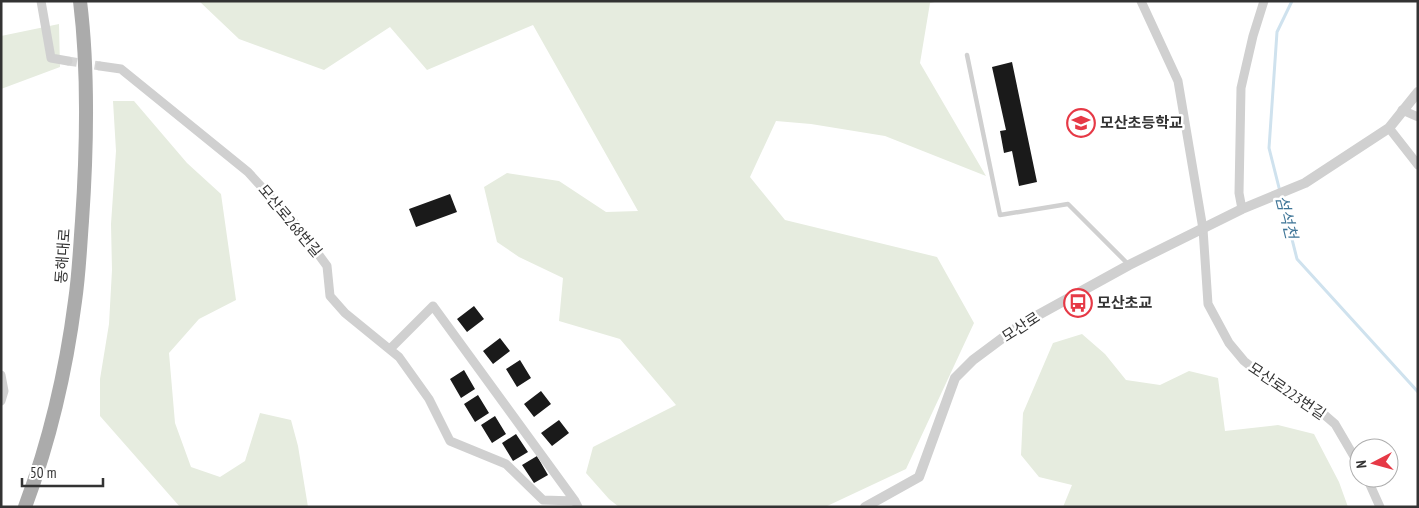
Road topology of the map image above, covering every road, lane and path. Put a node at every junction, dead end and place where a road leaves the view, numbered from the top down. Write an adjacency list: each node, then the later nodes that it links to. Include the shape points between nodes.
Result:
1 (41, 1): 6 (street, via 51,58)
2 (80, 1): 22 (main road, 동해대로, via 87,111 76,300 58,401)
3 (1141, 1): 14 (street, 모산로223번길, via 1178,81)
4 (1264, 1): 13 (street, via 1241,88 1239,193)
5 (967, 55): 15 (lane, via 1000,215 1068,204)
6 (68, 61)
7 (100, 66): 16 (street, 모산로268번길, via 121,69 248,172 300,229 327,266 330,296 345,313)
8 (1418, 92): 9 (street)
9 (1402, 110): 10 (street); 11 (street)
10 (1418, 116)
11 (1388, 128): 12 (street); 13 (street, 모산로, via 1305,183)
12 (1418, 166)
13 (1242, 209): 14 (street, 모산로)
14 (1203, 229): 15 (street, 모산로); 19 (street, 모산로223번길, via 1208,304 1229,343 1244,362 1264,377 1313,404 1335,424)
15 (1129, 265): 23 (street, 모산로, via 1020,325 973,360 955,378 919,477)
16 (390, 349): 21 (street, 모산로268번길, via 428,399 450,441 506,464 543,500); 21 (street, via 433,306)
17 (1, 375): 18 (street, via 4,391)
18 (1, 401)
19 (1349, 448)
20 (1371, 488): 24 (street)
21 (576, 504)
22 (25, 507)
23 (865, 507)
24 (1380, 507)

